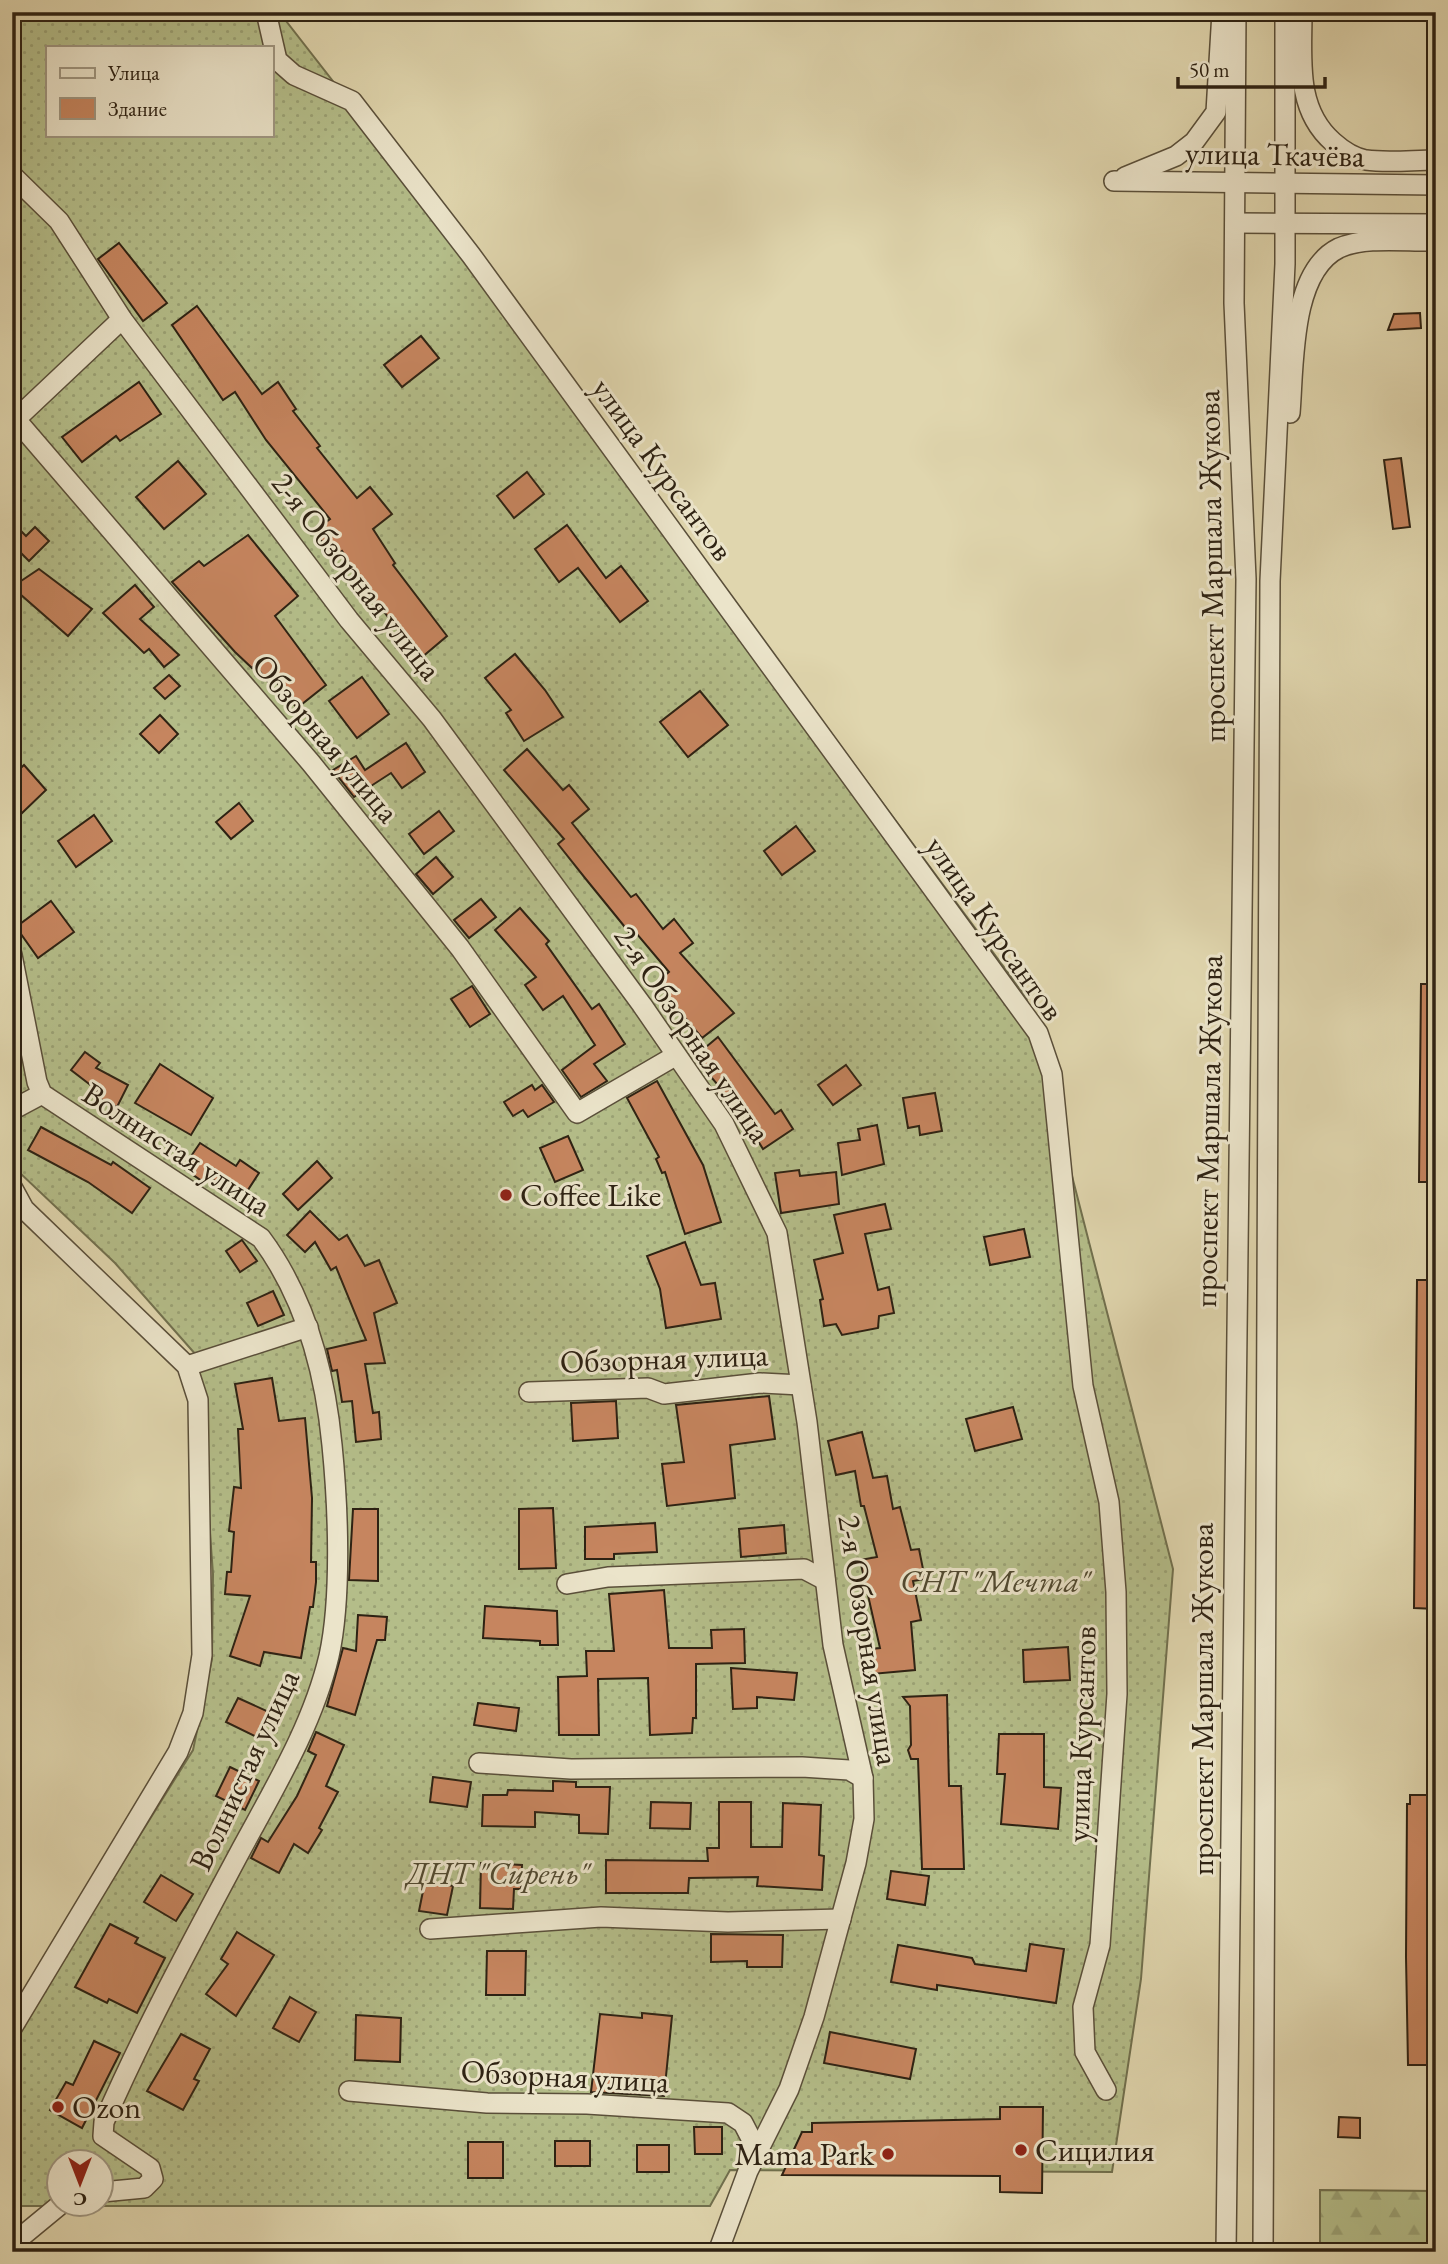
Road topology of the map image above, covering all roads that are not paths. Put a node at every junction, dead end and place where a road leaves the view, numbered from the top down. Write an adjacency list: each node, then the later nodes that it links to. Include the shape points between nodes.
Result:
1 (265, 12): 34 (street, улица Курсантов, via 277,60 294,75 352,102 361,112 471,255 1038,1033 1052,1074 1083,1386 1109,1502 1116,1592 1117,1694 1100,1945 1083,2007 1085,2052)
2 (1222, 12): 8 (street, улица Ткачёва, via 1219,97 1206,130 1177,156 1114,181)
3 (1236, 12): 8 (street, проспект Маршала Жукова)
4 (1285, 12): 9 (street, проспект Маршала Жукова)
5 (1302, 12): 6 (street, via 1302,80 1315,123 1326,136 1352,156 1366,160)
6 (1436, 160)
7 (12, 175): 15 (street, 2-я Обзорная улица, via 59,221)
8 (1236, 184): 9 (street, улица Ткачёва); 11 (street, проспект Маршала Жукова)
9 (1284, 184): 10 (street, улица Ткачёва); 12 (street, проспект Маршала Жукова)
10 (1436, 185)
11 (1235, 223): 12 (street); 41 (street, проспект Маршала Жукова, via 1246,579)
12 (1283, 224): 13 (street); 17 (street, проспект Маршала Жукова)
13 (1436, 225)
14 (1436, 242): 17 (street, via 1358,244 1338,249 1322,260 1301,303 1288,433)
15 (122, 319): 16 (street); 19 (street, 2-я Обзорная улица, via 349,620 432,719)
16 (14, 417): 19 (street, Обзорная улица, via 311,763 460,948 577,1113)
17 (1277, 449): 42 (street, проспект Маршала Жукова, via 1270,581)
18 (12, 956): 20 (street, Волнистая улица)
19 (675, 1055): 25 (street, 2-я Обзорная улица, via 724,1124 777,1233)
20 (42, 1094): 21 (street); 23 (street, Волнистая улица, via 261,1238 283,1267)
21 (12, 1110)
22 (12, 1187): 24 (street, via 24,1209)
23 (308, 1327): 24 (street); 37 (street, Волнистая улица, via 328,1407 336,1485 336,1577 329,1654 312,1710 104,2122 103,2136 150,2168 153,2179 144,2188)
24 (187, 1366): 33 (street, via 198,1400 202,1655 193,1713 178,1752)
25 (801, 1385): 26 (street, Обзорная улица, via 760,1383 664,1394 648,1388); 27 (street, 2-я Обзорная улица)
26 (529, 1392)
27 (825, 1580): 28 (street, via 804,1569 608,1577); 30 (street, 2-я Обзорная улица, via 833,1645)
28 (566, 1584)
29 (479, 1763): 30 (street, via 570,1769 802,1767 849,1770)
30 (863, 1778): 31 (street, 2-я Обзорная улица, via 864,1819)
31 (841, 1919): 32 (street, via 728,1922 601,1917); 36 (street, 2-я Обзорная улица, via 789,2089)
32 (430, 1929)
33 (12, 2028)
34 (1106, 2090)
35 (349, 2091): 36 (street, Обзорная улица, via 487,2103 728,2113 743,2123)
36 (758, 2152): 40 (street, 2-я Обзорная улица)
37 (116, 2191)
38 (47, 2218): 39 (street)
39 (23, 2241)
40 (718, 2252)
41 (1226, 2252)
42 (1263, 2252)

